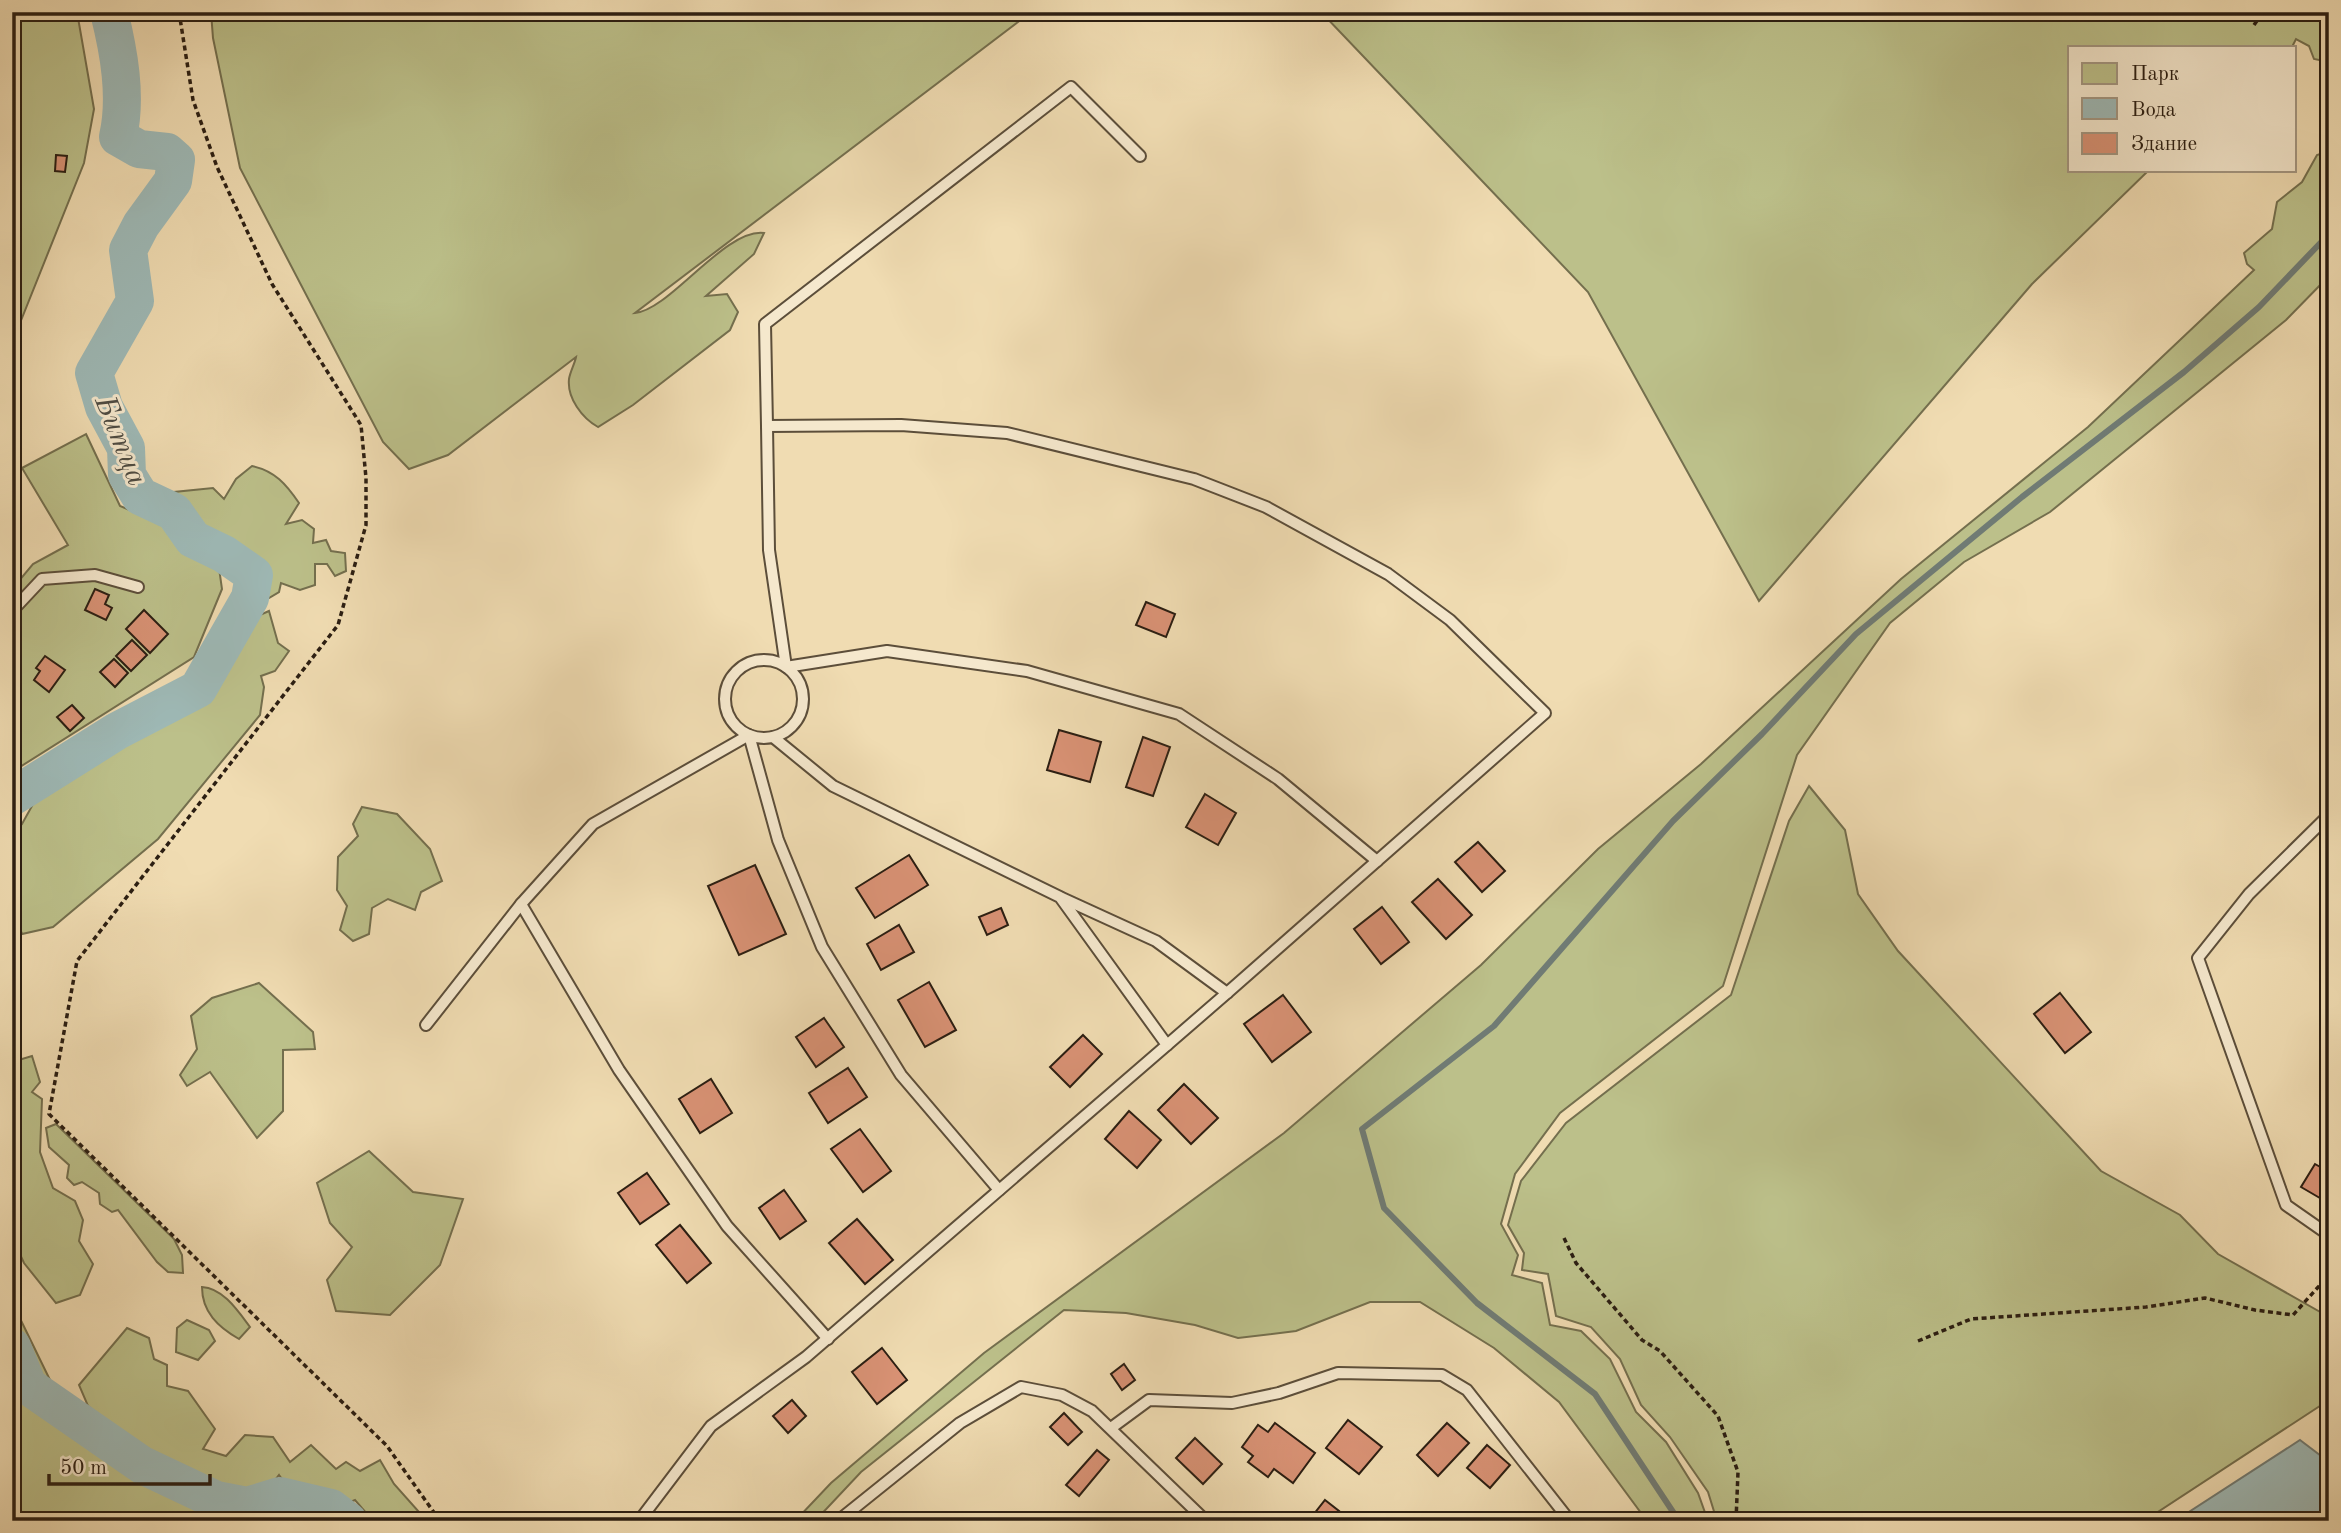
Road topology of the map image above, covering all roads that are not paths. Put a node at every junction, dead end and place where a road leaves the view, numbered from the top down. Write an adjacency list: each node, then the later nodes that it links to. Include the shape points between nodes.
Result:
1 (1140, 156): 2 (lane, via 1071,87 765,324)
2 (767, 426): 5 (lane, via 769,550); 9 (lane, via 901,425 1020,437 1195,479 1266,507 1388,574 1450,620 1545,713)
3 (138, 587): 4 (lane, via 95,575 42,579)
4 (12, 611)
5 (786, 667): 6 (lane, via 762,660 749,663 730,680 725,692 729,718); 7 (lane, via 801,688 800,712 785,732); 9 (lane, via 887,651 1027,671 1179,714 1278,779)
6 (749, 735): 7 (lane); 11 (lane, via 593,824); 15 (lane, via 778,840 822,947 901,1075)
7 (773, 737): 10 (lane, via 833,786)
8 (2329, 815): 16 (lane, via 2249,894 2198,958 2286,1205)
9 (1377, 861): 12 (lane)
10 (1060, 897): 12 (lane, via 1156,942); 14 (lane)
11 (521, 904): 13 (lane); 17 (lane, via 620,1070 727,1226)
12 (1227, 993): 14 (lane)
13 (426, 1025)
14 (1167, 1045): 15 (lane)
15 (999, 1191): 17 (lane)
16 (2329, 1235)
17 (828, 1339): 19 (lane, via 711,1426)
18 (1111, 1428): 20 (lane, via 1062,1395 1021,1387 960,1423); 21 (lane); 22 (lane, via 1149,1400 1232,1403 1338,1373 1442,1375 1467,1390)
19 (639, 1521)
20 (838, 1521)
21 (1206, 1521)
22 (1570, 1521)

